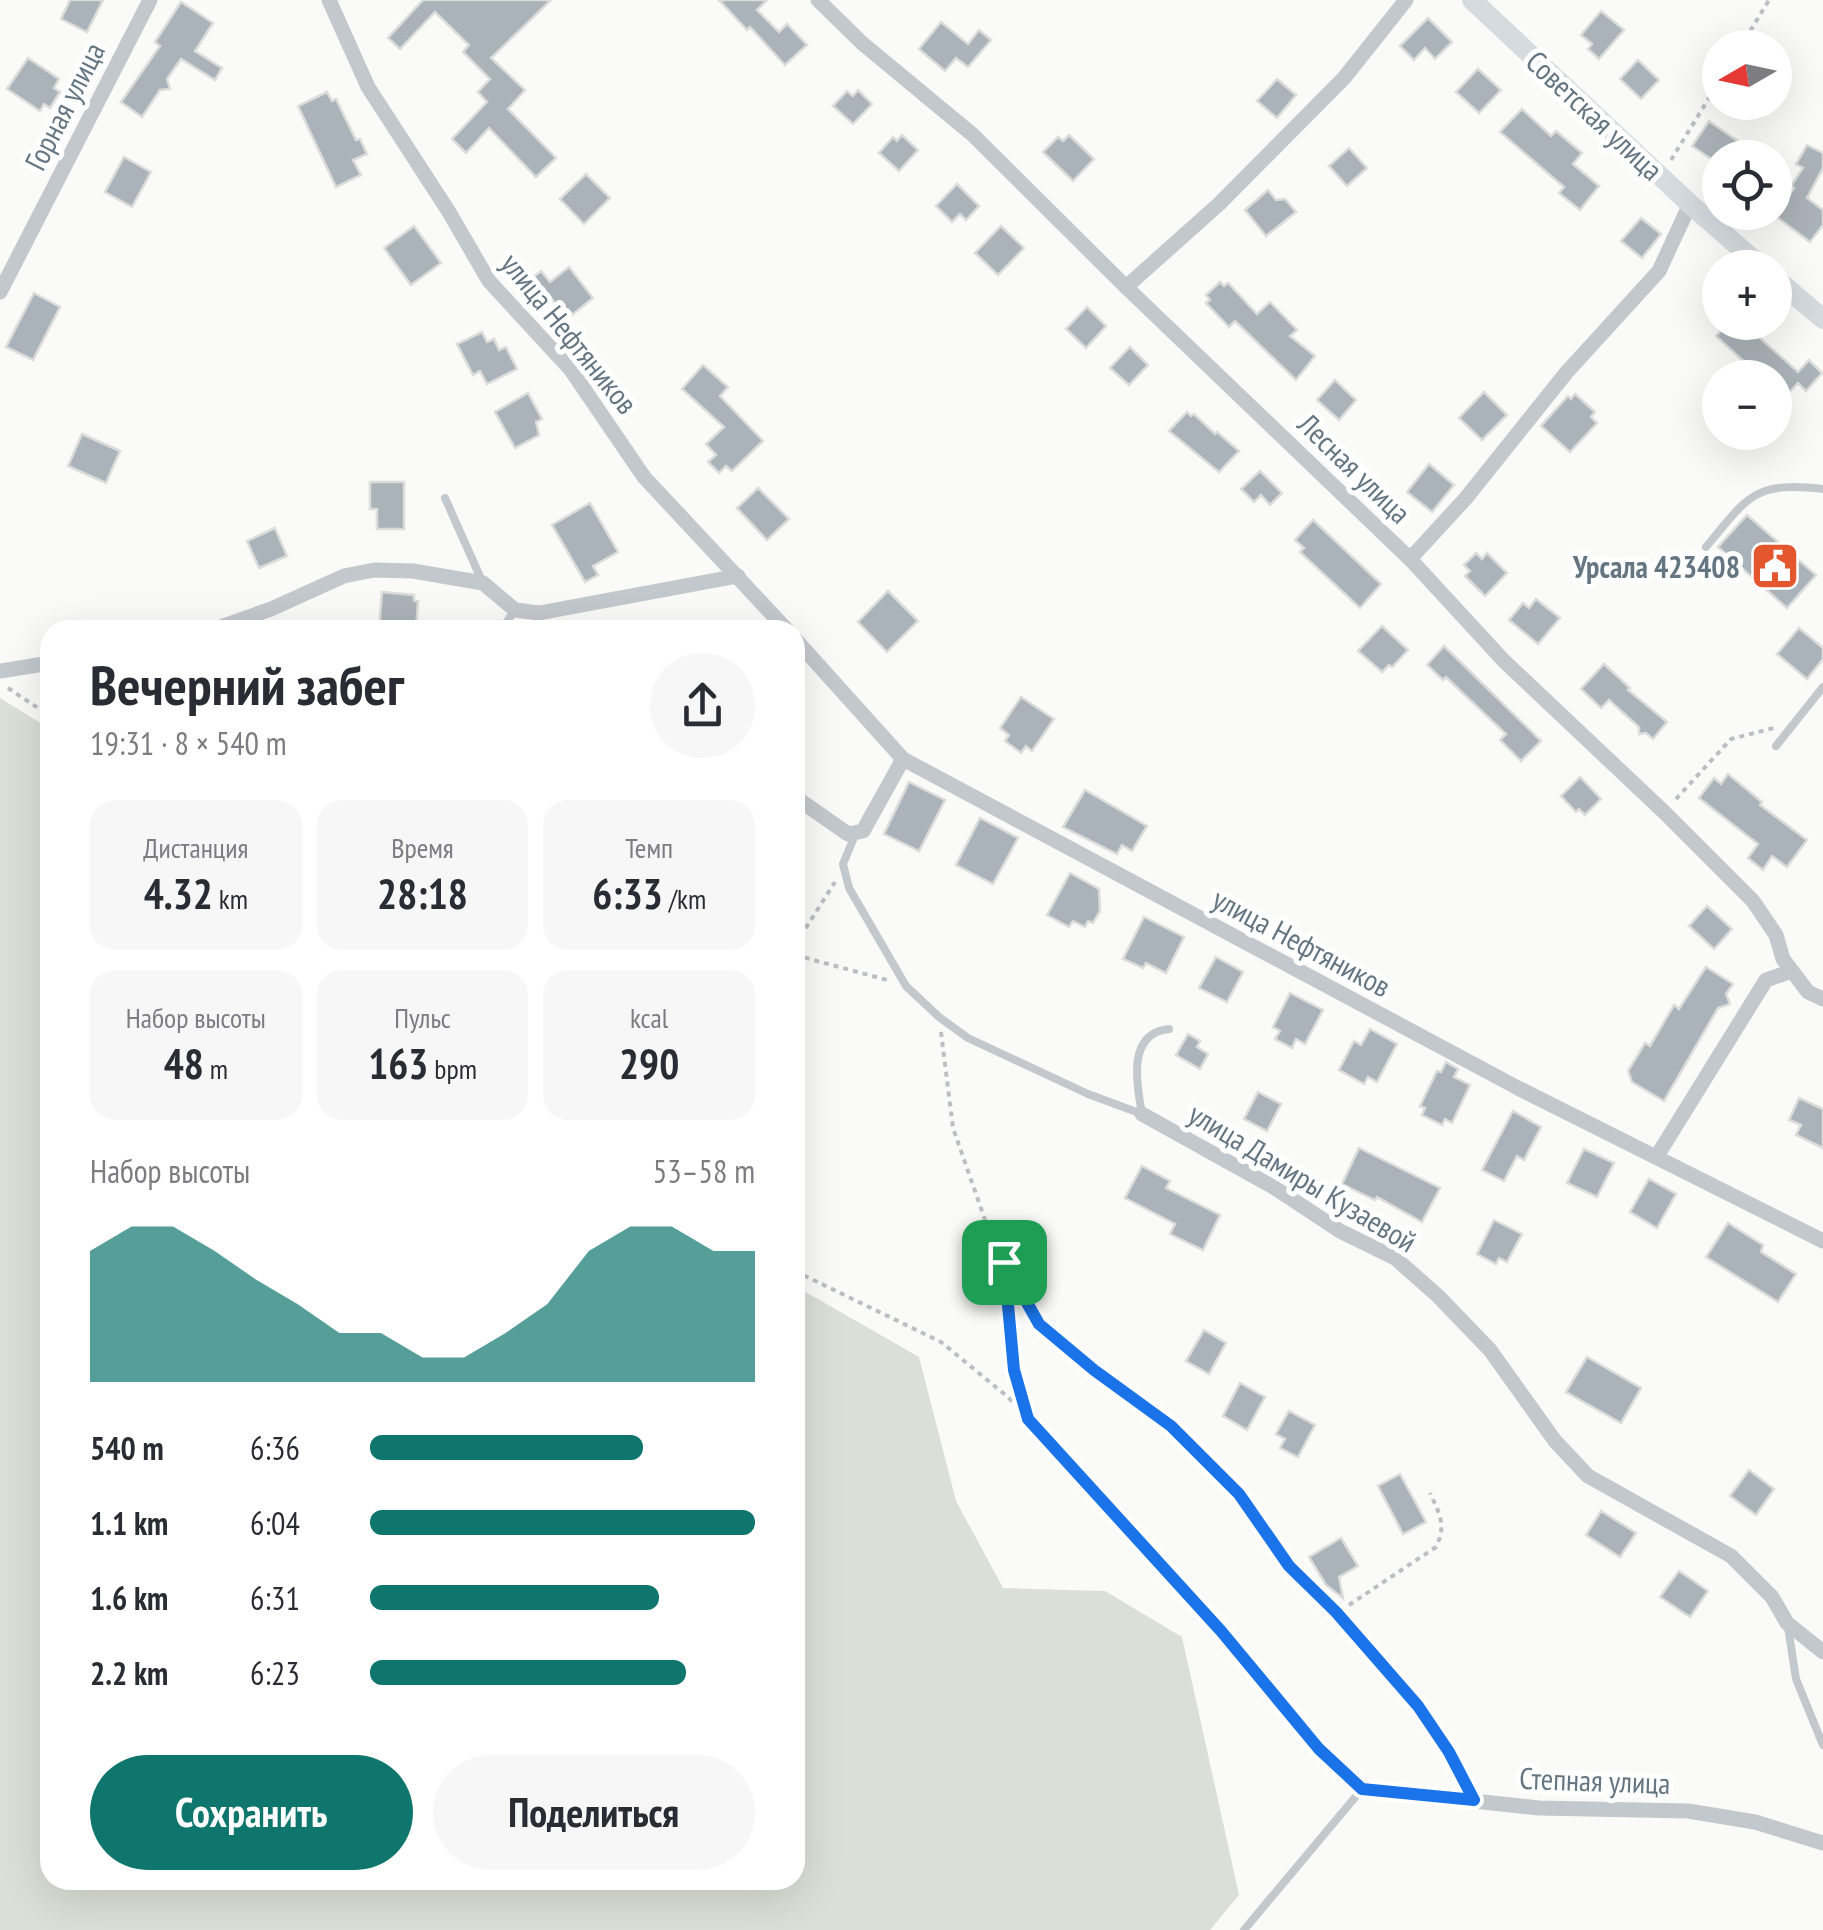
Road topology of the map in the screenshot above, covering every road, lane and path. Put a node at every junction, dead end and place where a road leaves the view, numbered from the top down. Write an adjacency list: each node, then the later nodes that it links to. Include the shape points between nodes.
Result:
1 (150, 0): 13 (street, Горная улица)
2 (329, 0): 20 (street, улица Нефтяников, via 368,87 489,281 572,370 644,477)
3 (818, 0): 12 (street, Лесная улица, via 974,135)
4 (1406, 0): 12 (street, via 1344,78)
5 (1472, 0): 9 (street, Советская улица)
6 (1769, 0): 7 (path)
7 (1751, 30)
8 (1702, 109): 9 (path)
9 (1660, 176): 10 (street, Советская улица)
10 (1690, 204): 11 (street, Советская улица); 19 (street, via 1659,271)
11 (1742, 250)
12 (1126, 287): 19 (street, Лесная улица)
13 (0, 292)
14 (1792, 293): 15 (street)
15 (1823, 319)
16 (1823, 489): 18 (lane, via 1769,487 1753,495)
17 (445, 498): 21 (lane)
18 (1706, 547)
19 (1410, 559): 36 (street, Лесная улица, via 1504,661)
20 (738, 576): 22 (street, via 539,613); 25 (street, улица Нефтяников)
21 (483, 582): 22 (street); 23 (street, via 374,570 344,576)
22 (515, 610): 24 (lane)
23 (244, 620)
24 (505, 620)
25 (779, 620)
26 (805, 650): 34 (street, улица Нефтяников)
27 (40, 665): 28 (street)
28 (0, 671)
29 (0, 682): 31 (path)
30 (1823, 687): 32 (lane)
31 (40, 709)
32 (1794, 724): 33 (lane); 36 (path, via 1731,739)
33 (1776, 746)
34 (903, 759): 37 (street); 47 (street, улица Нефтяников, via 1338,994)
35 (805, 804): 37 (street)
36 (1664, 812): 41 (street, Лесная улица, via 1753,901)
37 (855, 835): 38 (lane)
38 (843, 864): 39 (path); 42 (lane, via 849,888)
39 (805, 929)
40 (805, 959): 42 (path)
41 (1792, 971): 43 (street, Лесная улица); 47 (street, via 1766,980)
42 (906, 986): 44 (lane)
43 (1823, 999)
44 (939, 1017): 46 (lane, via 968,1038); 49 (path, via 953,1128)
45 (1169, 1029): 46 (lane, via 1153,1034 1135,1062)
46 (1142, 1114): 55 (street, улица Дамиры Кузаевой, via 1395,1258 1490,1350 1588,1476 1731,1556 1772,1597)
47 (1657, 1156): 48 (street, улица Нефтяников)
48 (1823, 1241)
49 (1004, 1262): 51 (path, via 1039,1324); 52 (path, via 1014,1370)
50 (805, 1276): 52 (path, via 940,1342)
51 (1094, 1370): 54 (street, via 1216,1468 1289,1566)
52 (1028, 1419): 58 (path, via 1319,1749)
53 (1430, 1493): 54 (path, via 1443,1520 1436,1546)
54 (1336, 1612): 59 (street, via 1418,1706)
55 (1787, 1623): 56 (street, улица Дамиры Кузаевой); 57 (lane, via 1796,1680)
56 (1823, 1652)
57 (1823, 1745)
58 (1362, 1789): 59 (street, Степная улица); 61 (lane)
59 (1474, 1800): 60 (street, Степная улица, via 1688,1811)
60 (1823, 1843)
61 (1244, 1930)

